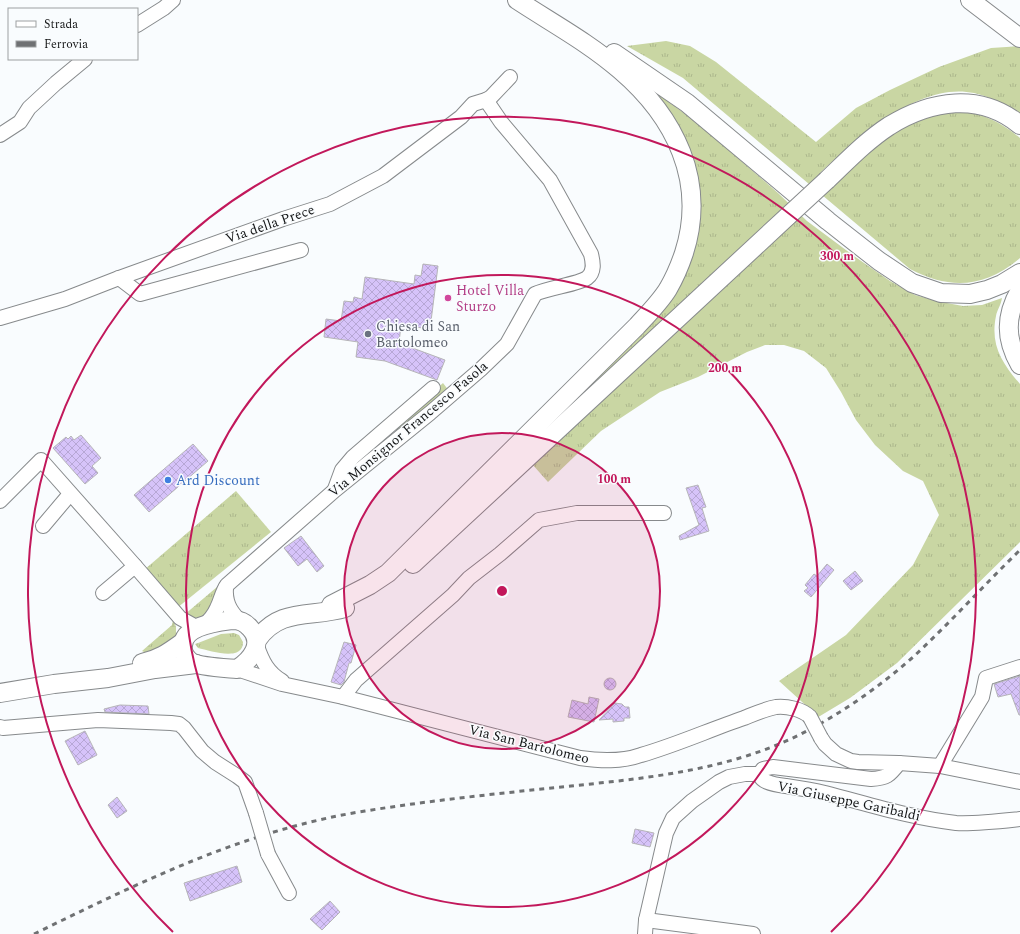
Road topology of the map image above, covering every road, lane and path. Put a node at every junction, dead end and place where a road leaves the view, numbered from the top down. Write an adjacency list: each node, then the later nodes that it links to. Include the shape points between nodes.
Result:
1 (173, 0): 5 (street)
2 (517, 0): 6 (main road)
3 (532, 0): 6 (main road)
4 (970, 0): 7 (main road)
5 (138, 24)
6 (565, 26): 14 (main road, via 631,64 687,103 828,222 879,262 907,280 941,293 970,294 1002,284); 29 (main road, via 621,71 660,112 673,133 687,167 692,199 688,240 680,267 668,289 637,326 388,573)
7 (1020, 38)
8 (85, 60): 12 (street, via 29,108 20,122)
9 (510, 77): 10 (street, Via della Prece)
10 (486, 100): 15 (street, Via della Prece, via 473,104 461,117 383,176 330,204 275,221); 20 (street, Via Monsignor Francesco Fasola, via 501,122 550,180 591,254 593,267 586,279 535,294 507,344 430,413)
11 (1020, 125): 28 (main road, bridge, via 989,107 955,103 921,110 889,127 856,152 400,576)
12 (0, 135)
13 (301, 250): 15 (street, via 140,294)
14 (1020, 273)
15 (119, 278): 17 (street, Via della Prece, via 65,299)
16 (1020, 290): 18 (main road, via 1012,307 1008,330 1010,343)
17 (0, 318)
18 (1020, 365)
19 (433, 388): 20 (street, via 353,457 342,470)
20 (335, 490): 26 (street, Via Monsignor Francesco Fasola)
21 (70, 494): 22 (street, via 41,460); 24 (street); 25 (street)
22 (0, 501)
23 (664, 513): 39 (street, via 577,513 539,520 469,578 356,680)
24 (43, 526)
25 (135, 566): 27 (street); 31 (street)
26 (227, 585): 30 (street, via 225,595 229,608); 31 (street, via 210,619)
27 (103, 593)
28 (364, 598): 29 (main road); 32 (main road, via 341,609 280,619 267,628)
29 (331, 605): 30 (main road, via 284,610)
30 (240, 621): 31 (main road); 32 (main road, via 251,629)
31 (192, 633): 33 (main road, via 183,651 188,659); 36 (main road, via 158,659)
32 (257, 643): 35 (main road, via 249,660); 37 (street, via 262,660 271,673)
33 (196, 664): 35 (main road); 36 (main road)
34 (1020, 667): 42 (street, via 986,678 982,697)
35 (237, 669): 37 (street, Via San Bartolomeo)
36 (54, 684): 38 (main road)
37 (290, 685): 39 (street, Via San Bartolomeo)
38 (0, 693)
39 (343, 697): 41 (street, Via San Bartolomeo, bridge, via 580,758 602,761 640,756 776,707 796,709 810,717 825,744 836,754 851,761)
40 (0, 727): 46 (street, bridge, via 98,720 179,724 215,762 245,782 268,854)
41 (899, 763): 42 (street); 43 (street, Via Giuseppe Garibaldi, via 890,775 871,779 773,767 763,769)
42 (940, 766): 44 (street)
43 (760, 774): 45 (street, Via Giuseppe Garibaldi, via 764,781 773,784 823,792 922,817 957,823); 47 (street, via 744,774 719,782 673,818 666,833)
44 (1020, 782)
45 (1020, 819)
46 (289, 893)
47 (646, 920): 48 (street); 49 (street)
48 (645, 934)
49 (753, 934)

